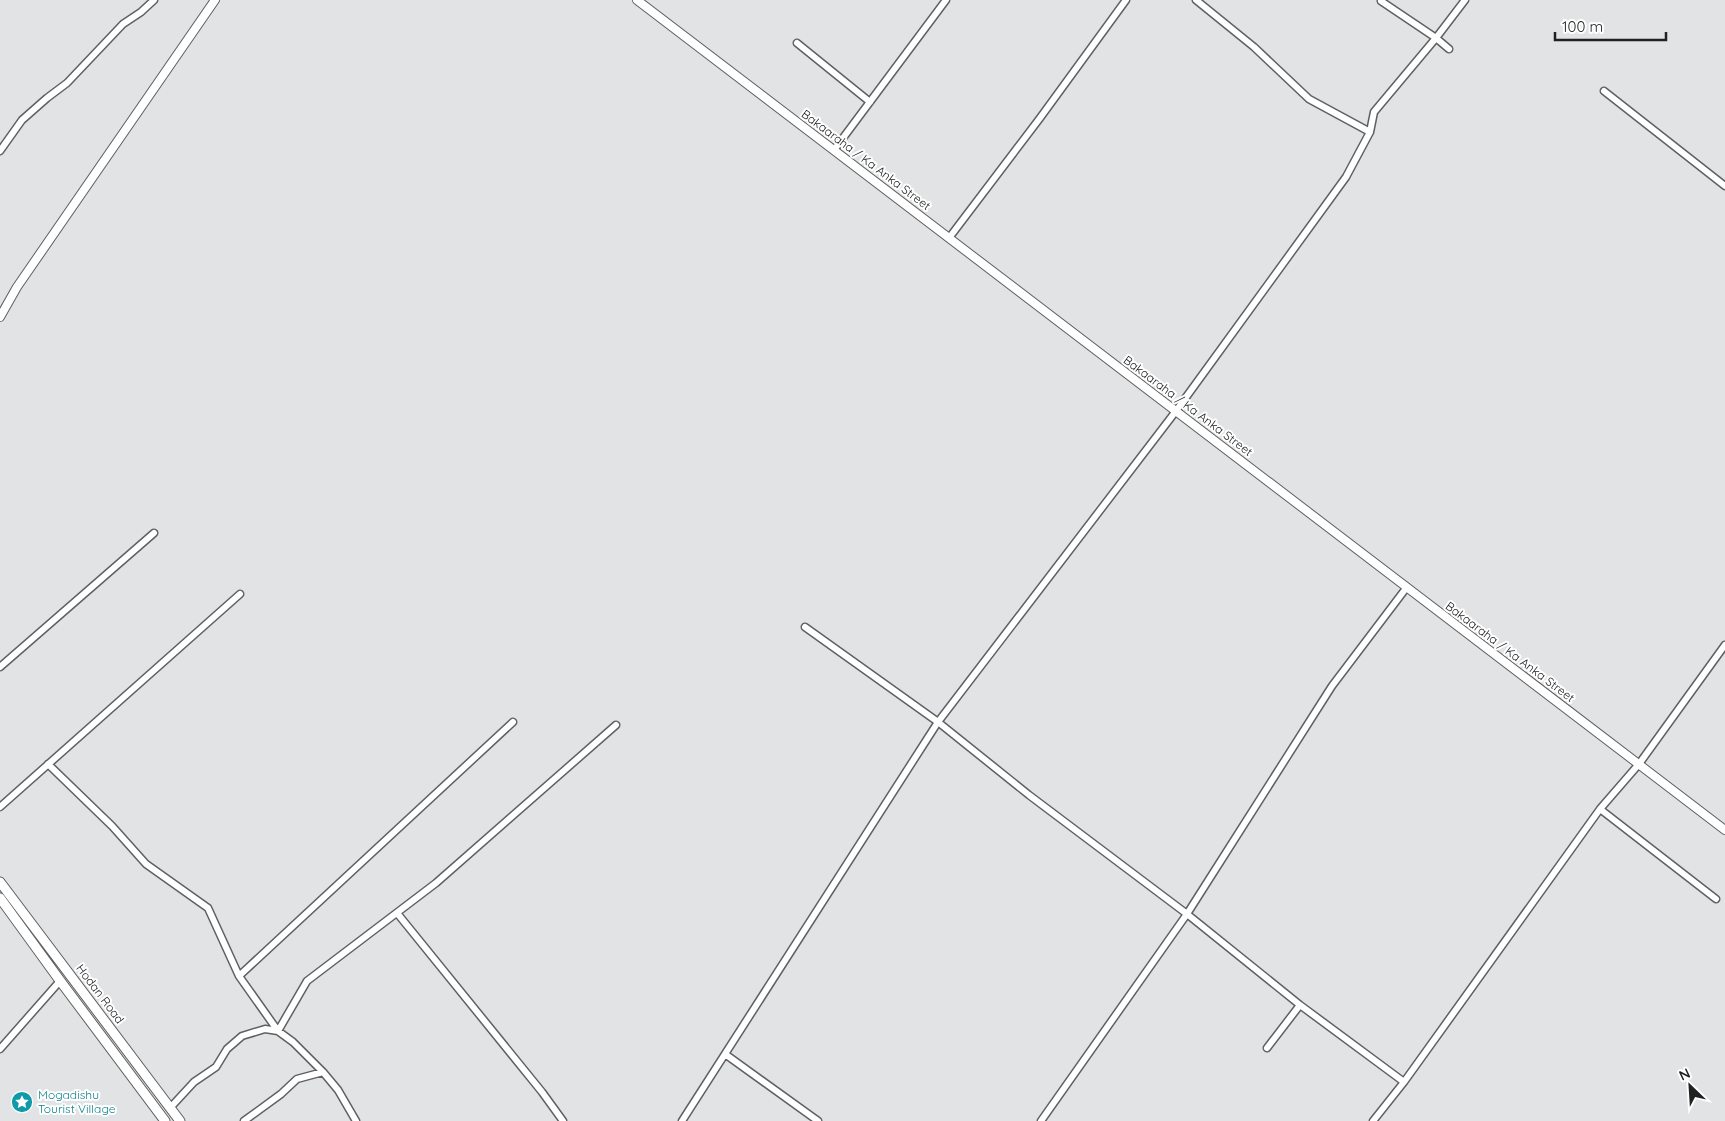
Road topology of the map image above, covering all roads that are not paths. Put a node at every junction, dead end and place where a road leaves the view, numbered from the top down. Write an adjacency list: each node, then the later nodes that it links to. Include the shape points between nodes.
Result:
1 (154, 0): 16 (street, via 123,24 67,82 22,120)
2 (215, 0): 19 (street, via 17,287)
3 (637, 0): 15 (street, Bakaaraha / Ka Anka Street)
4 (946, 0): 13 (street)
5 (1126, 0): 18 (street)
6 (1196, 0): 14 (street, via 1254,47 1309,99)
7 (1465, 0): 9 (street)
8 (1381, 2): 9 (street)
9 (1436, 38): 11 (street); 14 (street, via 1374,112)
10 (797, 44): 13 (street)
11 (1449, 49)
12 (1604, 90): 17 (street)
13 (870, 102): 15 (street)
14 (1370, 132): 20 (street, via 1346,177)
15 (834, 150): 18 (street, Bakaaraha / Ka Anka Street)
16 (0, 151)
17 (1725, 186)
18 (949, 238): 20 (street, Bakaaraha / Ka Anka Street)
19 (0, 317)
20 (1176, 411): 22 (street, Bakaaraha / Ka Anka Street); 28 (street)
21 (154, 533): 26 (street)
22 (1406, 587): 31 (street, Bakaaraha / Ka Anka Street); 39 (street, via 1332,686)
23 (240, 594): 30 (street)
24 (805, 627): 28 (street)
25 (1725, 645): 31 (street)
26 (0, 667)
27 (513, 722): 40 (street)
28 (938, 722): 39 (street); 46 (street)
29 (616, 725): 38 (street, via 436,883)
30 (48, 764): 32 (street); 40 (street, via 146,864 208,908)
31 (1639, 764): 33 (street); 34 (street, Bakaaraha / Ka Anka Street)
32 (0, 807)
33 (1600, 810): 37 (street); 48 (street)
34 (1725, 830)
35 (0, 882): 49 (main road, Hodan Road)
36 (0, 898): 41 (main road, Hodan Road)
37 (1716, 899)
38 (397, 913): 43 (street, via 307,982); 54 (street)
39 (1187, 914): 42 (street); 57 (street)
40 (239, 976): 43 (street)
41 (60, 981): 45 (street); 50 (main road, Hodan Road)
42 (1300, 1005): 44 (street); 48 (street)
43 (278, 1031): 47 (street); 49 (street, via 265,1029 242,1036 227,1049 216,1066 194,1082)
44 (1267, 1048)
45 (0, 1049)
46 (725, 1054): 55 (street); 56 (street)
47 (323, 1072): 52 (street, via 297,1079); 53 (street)
48 (1404, 1082): 58 (street)
49 (170, 1108): 51 (main road, Hodan Road)
50 (165, 1121)
51 (180, 1121)
52 (244, 1121)
53 (356, 1121)
54 (563, 1121)
55 (682, 1121)
56 (818, 1121)
57 (1040, 1121)
58 (1373, 1121)

